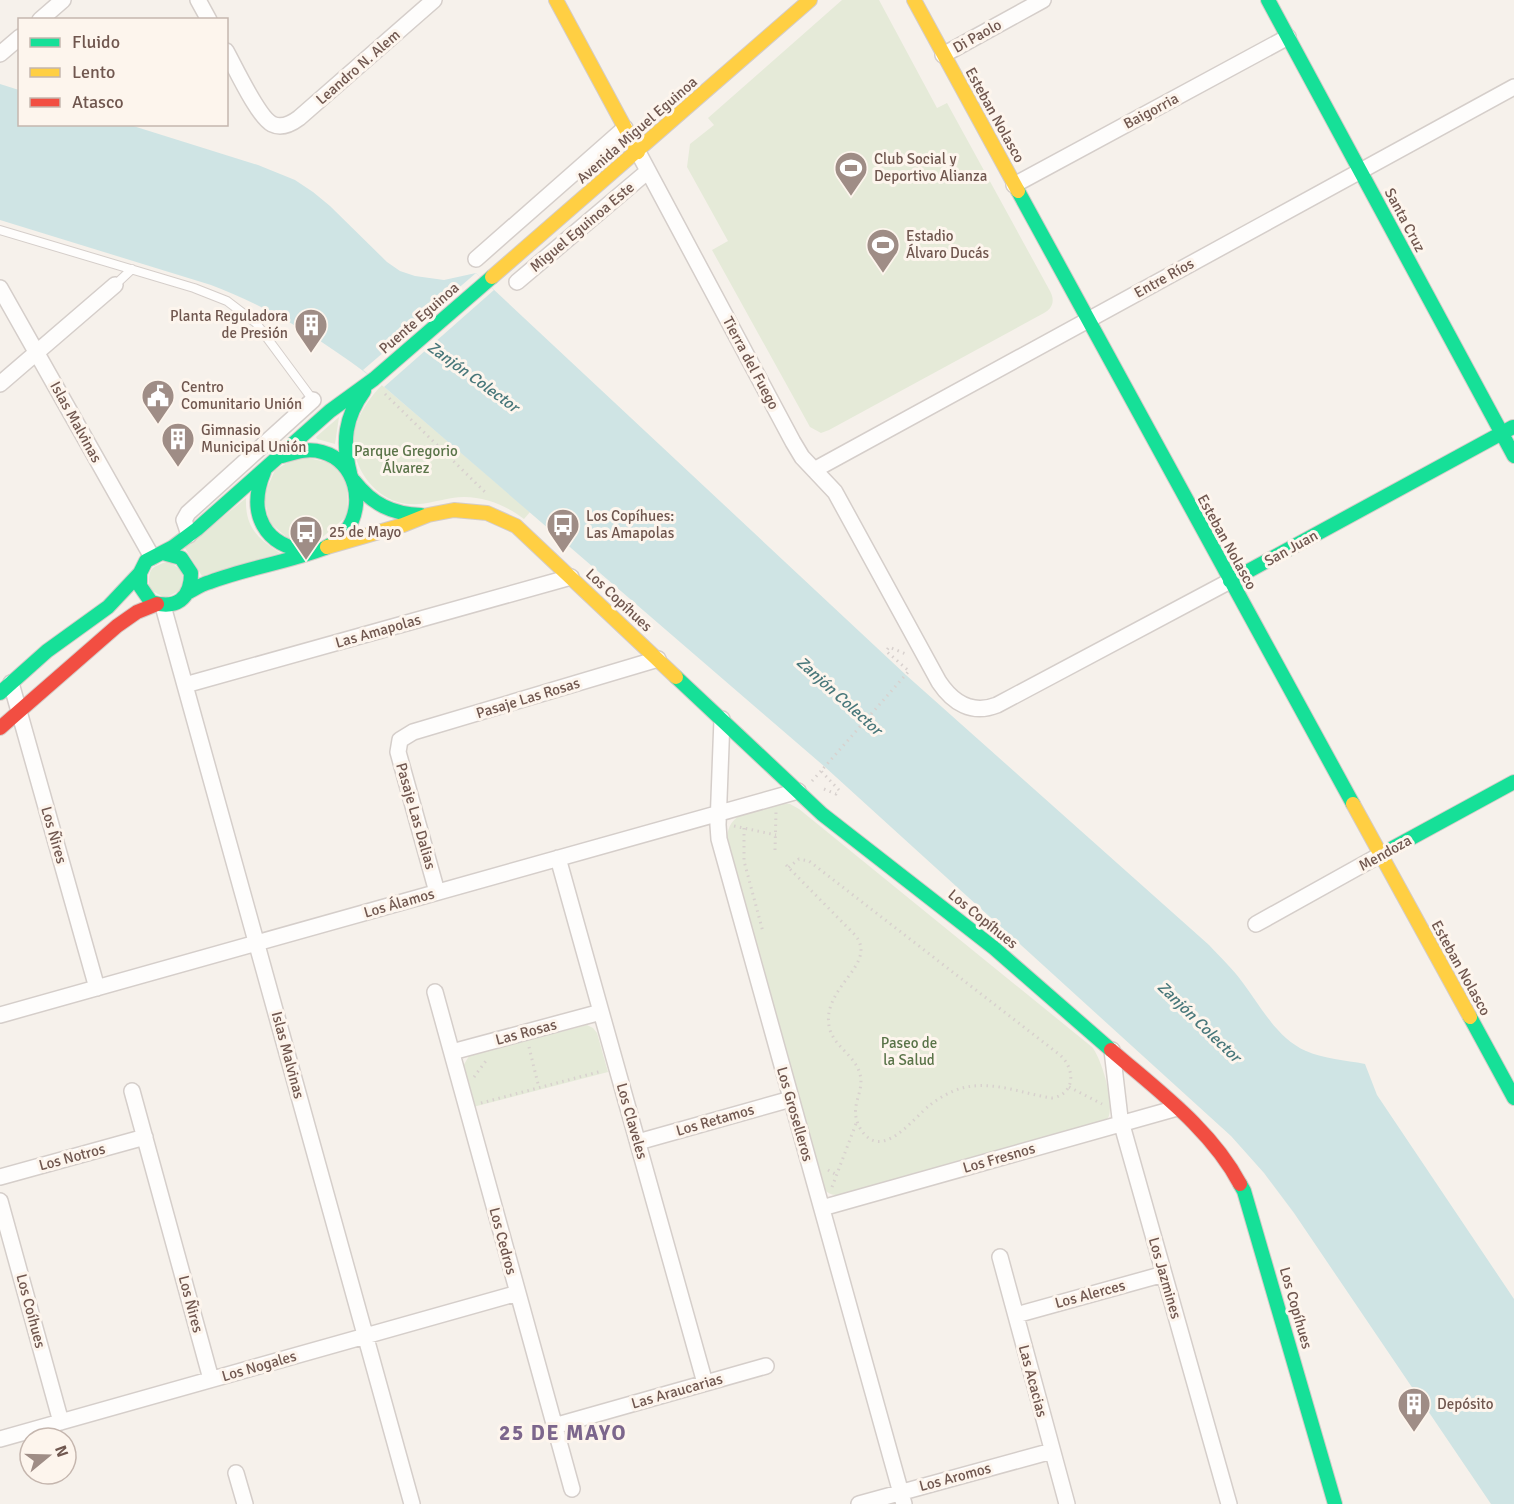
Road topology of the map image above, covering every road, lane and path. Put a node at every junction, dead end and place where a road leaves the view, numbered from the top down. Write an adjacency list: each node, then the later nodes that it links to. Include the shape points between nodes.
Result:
1 (63, 0): 9 (street)
2 (198, 0): 10 (street)
3 (434, 0): 14 (street, Leandro N. Alem, via 289,124 278,126 263,116)
4 (556, 0): 17 (main road, Tierra del Fuego)
5 (810, 0): 18 (main road, Avenida Miguel Eguinoa)
6 (914, 0): 15 (main road, Esteban Nolasco)
7 (1043, 0): 15 (street, Di Paolo)
8 (1268, 0): 11 (main road, Santa Cruz)
9 (42, 18)
10 (208, 18)
11 (1288, 37): 20 (main road, Santa Cruz); 21 (street, Baigorria)
12 (18, 39): 13 (street)
13 (0, 54)
14 (228, 55)
15 (943, 55): 21 (main road, Esteban Nolasco)
16 (1514, 87): 20 (street, Entre Ríos)
17 (625, 128): 18 (main road, Tierra del Fuego); 23 (street)
18 (638, 152): 19 (street, Tierra del Fuego); 25 (main road, Avenida Miguel Eguinoa)
19 (648, 171): 26 (street, Miguel Eguinoa Este); 37 (street, Tierra del Fuego, via 793,442)
20 (1360, 171): 29 (street, Entre Ríos); 34 (main road, Santa Cruz)
21 (1014, 185): 29 (main road, Esteban Nolasco)
22 (0, 230): 24 (lane)
23 (476, 260)
24 (132, 269): 27 (lane); 33 (lane, via 206,291 237,307 265,333)
25 (485, 282): 31 (main road, Puente Eguinoa)
26 (517, 282)
27 (115, 285): 30 (street)
28 (0, 288): 30 (street, Islas Malvinas)
29 (1087, 320): 37 (street, Entre Ríos); 45 (main road, Esteban Nolasco)
30 (36, 352): 32 (street); 42 (street, Islas Malvinas)
31 (374, 379): 36 (main road, via 336,406); 38 (main road, via 346,421 344,450)
32 (0, 384)
33 (313, 400): 40 (street, via 186,515 184,522)
34 (1508, 430): 35 (main road, Santa Cruz); 45 (main road, San Juan)
35 (1514, 456)
36 (275, 460): 38 (main road, via 297,450 317,450 336,458); 40 (main road); 41 (main road, via 257,488 256,503 262,524 283,545 305,551)
37 (814, 470): 52 (street, Tierra del Fuego, via 835,492 944,689)
38 (352, 477): 39 (main road, Los Copíhues, via 365,495 386,509); 41 (main road, via 358,501 353,522)
39 (428, 515): 41 (main road, Los Copíhues); 44 (main road, Los Copíhues, via 470,510 503,518 523,531)
40 (189, 535): 42 (main road)
41 (323, 549): 46 (main road, via 208,582)
42 (157, 555): 43 (main road, via 146,561); 46 (main road, via 175,555 185,562 192,580)
43 (140, 573): 47 (main road, via 142,592); 51 (main road, via 102,613 62,639)
44 (571, 577): 48 (main road, Los Copíhues); 50 (street, Las Amapolas)
45 (1230, 581): 52 (street, San Juan, via 997,705); 65 (main road, Esteban Nolasco)
46 (189, 592): 47 (main road, via 175,604)
47 (160, 605): 50 (street, Islas Malvinas); 53 (main road, via 123,621)
48 (658, 659): 54 (main road, Los Copíhues); 56 (street, Pasaje Las Rosas, via 413,732)
49 (906, 675): 57 (path)
50 (185, 685): 69 (street, Islas Malvinas)
51 (5, 688): 53 (street, Los Ñires)
52 (968, 708)
53 (19, 711): 55 (main road); 70 (street, Los Ñires)
54 (722, 719): 60 (main road, Los Copíhues); 62 (street, Los Groselleros)
55 (0, 728)
56 (400, 740): 67 (street, Pasaje Las Dalias, via 398,752)
57 (825, 767)
58 (821, 771): 60 (path)
59 (1514, 782): 65 (main road, Mendoza)
60 (804, 787): 62 (street, Los Álamos); 75 (main road, Los Copíhues, via 846,833 988,943)
61 (776, 807): 63 (path)
62 (724, 819): 63 (path); 66 (street, Los Álamos); 84 (street, Los Groselleros, via 721,845)
63 (776, 835): 64 (path)
64 (776, 850)
65 (1380, 855): 68 (street, Mendoza); 83 (main road, Esteban Nolasco)
66 (558, 858): 67 (street, Los Álamos); 72 (street, Los Claveles)
67 (437, 892): 69 (street, Los Álamos)
68 (1256, 924)
69 (257, 943): 70 (street, Los Álamos); 100 (street, Islas Malvinas)
70 (97, 988): 73 (street, Los Álamos)
71 (435, 992): 76 (street, Los Cedros)
72 (601, 1012): 76 (street, Las Rosas); 91 (street, Los Claveles)
73 (0, 1015)
74 (528, 1043): 81 (path)
75 (1112, 1050): 87 (main road, Los Copíhues); 89 (street, Los Jazmines)
76 (452, 1052): 98 (street, Los Cedros)
77 (492, 1052): 79 (path)
78 (602, 1062): 81 (path, via 604,1072)
79 (471, 1082)
80 (1069, 1087): 86 (path); 88 (path, via 1052,1098 996,1087 963,1087 931,1104 902,1132 885,1140 868,1136); 88 (path, via 1071,1071 1060,1055 808,861 799,859 787,866 855,935 862,948 858,963 835,995 829,1021 832,1035 859,1072)
81 (539, 1088): 85 (path, via 476,1104)
82 (132, 1091): 90 (street, Los Ñires)
83 (1514, 1098)
84 (791, 1099): 91 (street, Los Retamos); 95 (street, Los Groselleros)
85 (477, 1107)
86 (1108, 1107)
87 (1177, 1108): 89 (street, Los Fresnos); 116 (main road, Los Copíhues, via 1220,1151 1244,1191)
88 (857, 1120): 93 (path, via 831,1191)
89 (1121, 1124): 95 (street, Los Fresnos); 97 (street, Los Jazmines)
90 (145, 1137): 92 (street, Los Notros); 102 (street, Los Ñires)
91 (638, 1142): 103 (street, Los Claveles)
92 (0, 1177)
93 (834, 1192)
94 (0, 1201): 104 (street, Los Coíhues)
95 (822, 1208): 110 (street, Los Groselleros)
96 (1000, 1257): 99 (street, Las Acacias)
97 (1164, 1274): 99 (street, Los Alerces); 115 (street, Los Jazmines)
98 (518, 1293): 100 (street, Los Nogales); 105 (street, Los Cedros)
99 (1016, 1315): 107 (street, Las Acacias)
100 (366, 1336): 102 (street, Los Nogales); 112 (street, Islas Malvinas)
101 (766, 1366): 103 (street, Las Araucarias)
102 (211, 1379): 104 (street, Los Nogales)
103 (705, 1383): 105 (street, Las Araucarias)
104 (61, 1422): 106 (street, Los Nogales)
105 (554, 1426): 109 (street, Los Cedros)
106 (0, 1439)
107 (1052, 1451): 110 (street, Los Aromos); 114 (street, Las Acacias)
108 (236, 1473): 111 (street)
109 (572, 1490)
110 (902, 1498): 113 (street, Los Aromos)
111 (245, 1504)
112 (412, 1504)
113 (859, 1504)
114 (1067, 1504)
115 (1229, 1504)
116 (1335, 1504)

